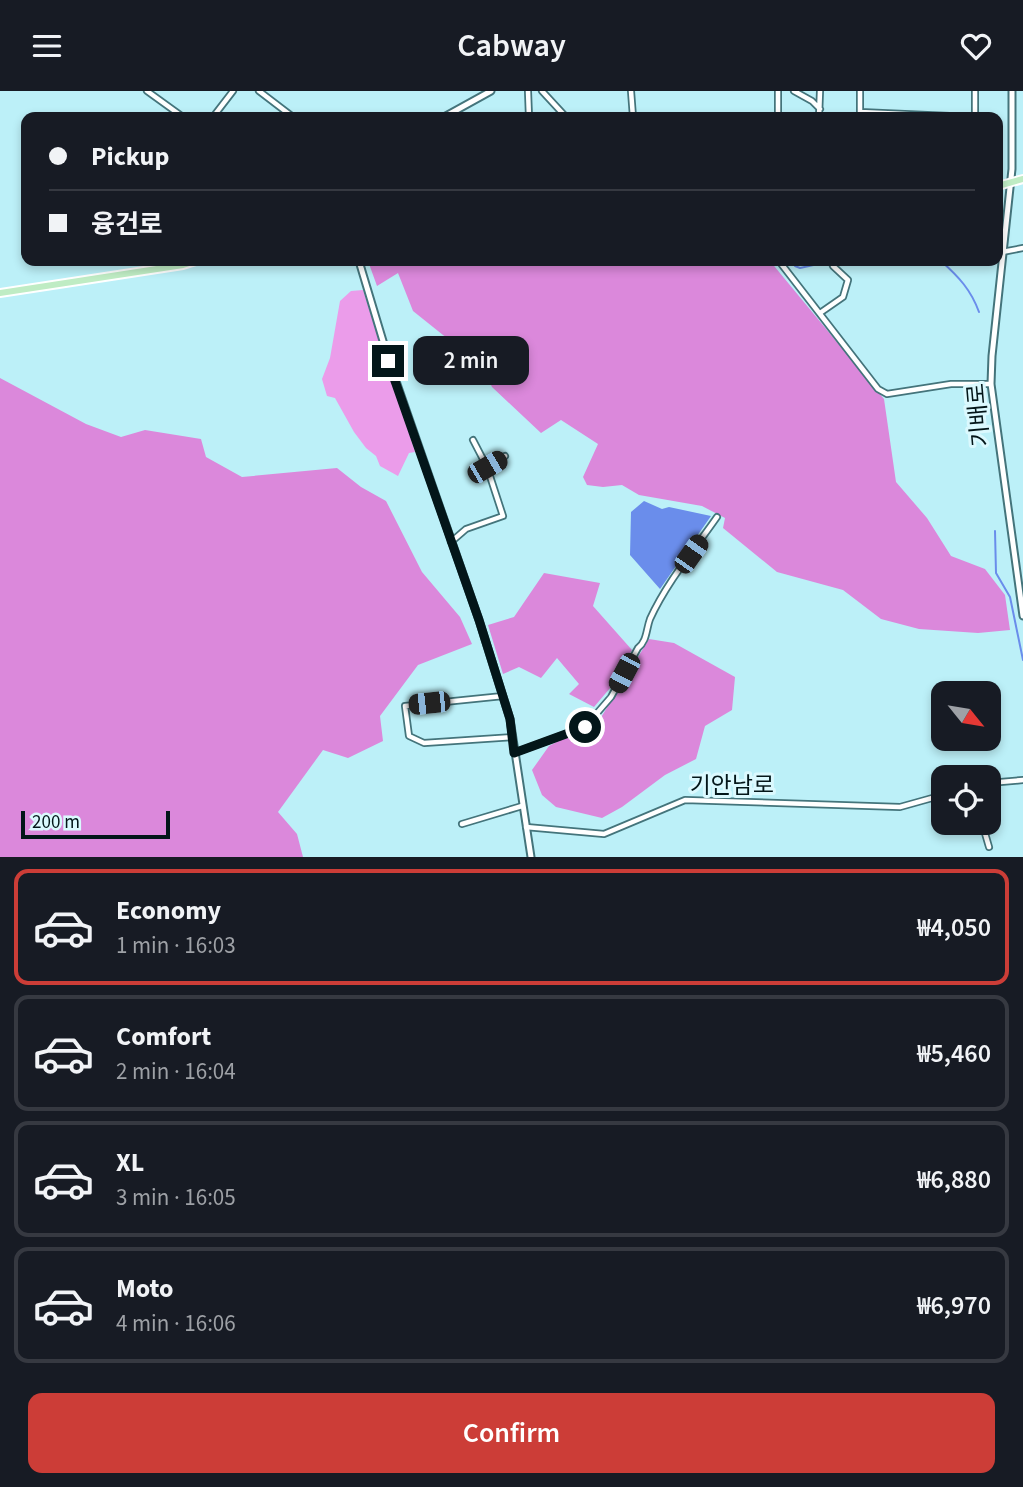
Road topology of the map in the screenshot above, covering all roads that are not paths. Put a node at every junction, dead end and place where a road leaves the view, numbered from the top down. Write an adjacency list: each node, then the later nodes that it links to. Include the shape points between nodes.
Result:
1 (147, 91): 15 (street)
2 (233, 91): 16 (street)
3 (259, 91): 17 (street)
4 (491, 91): 18 (street)
5 (528, 91): 19 (street)
6 (542, 91): 20 (street)
7 (631, 91): 21 (street)
8 (778, 91): 22 (street)
9 (794, 91): 14 (street)
10 (820, 91): 14 (street)
11 (860, 91): 24 (street)
12 (975, 91): 25 (street)
13 (1012, 91): 27 (street, 기배로)
14 (820, 109): 23 (street)
15 (176, 112)
16 (217, 112)
17 (286, 112)
18 (453, 112)
19 (530, 112)
20 (561, 112)
21 (633, 112)
22 (778, 112)
23 (820, 112)
24 (860, 112)
25 (973, 112)
26 (1023, 179): 27 (main road)
27 (1010, 182): 28 (main road); 29 (street, 기배로)
28 (1003, 184)
29 (1003, 243)
30 (1023, 248): 31 (street)
31 (1003, 252)
32 (176, 266): 37 (main road)
33 (360, 266): 44 (street)
34 (783, 266): 38 (street)
35 (833, 266): 38 (street, via 848,280 843,297)
36 (1001, 266): 39 (street, 기배로)
37 (0, 293)
38 (820, 313): 39 (street, via 878,389 887,394 951,384)
39 (991, 384): 45 (street, 기배로)
40 (473, 440): 42 (street)
41 (505, 456): 42 (street)
42 (487, 467): 44 (street, via 503,516 466,529)
43 (717, 517): 49 (street, via 665,591 644,643 611,697 585,727)
44 (451, 543): 47 (street)
45 (1022, 608): 46 (street, 기배로)
46 (1023, 616)
47 (503, 696): 48 (street); 48 (street, via 405,706 409,736 424,743)
48 (513, 737): 49 (street)
49 (514, 753): 53 (street)
50 (1023, 780): 51 (street)
51 (1001, 782)
52 (931, 798): 55 (street, 기안남로, via 900,807 685,800 604,834)
53 (522, 806): 54 (street); 55 (street)
54 (462, 824)
55 (526, 827): 58 (street)
56 (986, 835): 57 (street)
57 (989, 847)
58 (531, 857)

